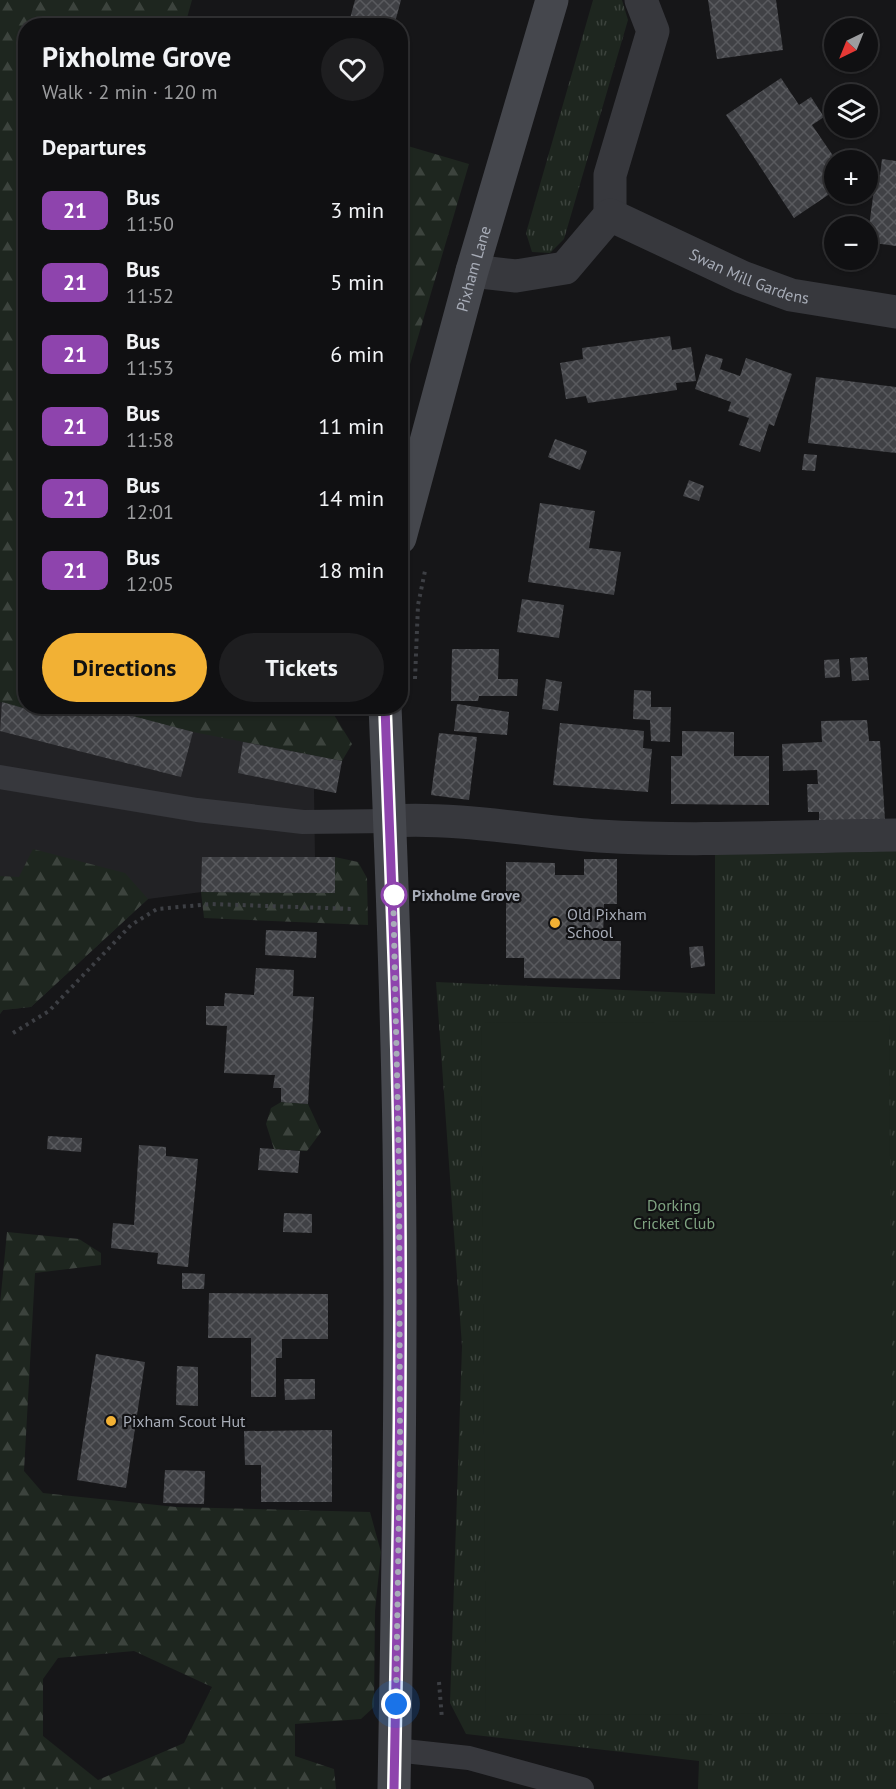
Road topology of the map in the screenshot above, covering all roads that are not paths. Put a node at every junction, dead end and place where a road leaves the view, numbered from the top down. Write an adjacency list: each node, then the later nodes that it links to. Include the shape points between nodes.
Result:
1 (552, 0): 4 (main road, Pixham Lane)
2 (641, 0): 3 (street, via 653,31 610,175)
3 (610, 215): 4 (street, via 566,268 516,276); 5 (street, Swan Mill Gardens, via 791,296)
4 (472, 271): 6 (main road, Pixham Lane)
5 (896, 312)
6 (408, 508)
7 (386, 714): 9 (main road)
8 (0, 777): 9 (lane, via 221,813 315,822)
9 (390, 821): 10 (street, via 421,819 600,836); 11 (main road, via 400,1343)
10 (896, 835)
11 (395, 1750): 12 (main road); 13 (lane, via 470,1758)
12 (394, 1789)
13 (582, 1789)

